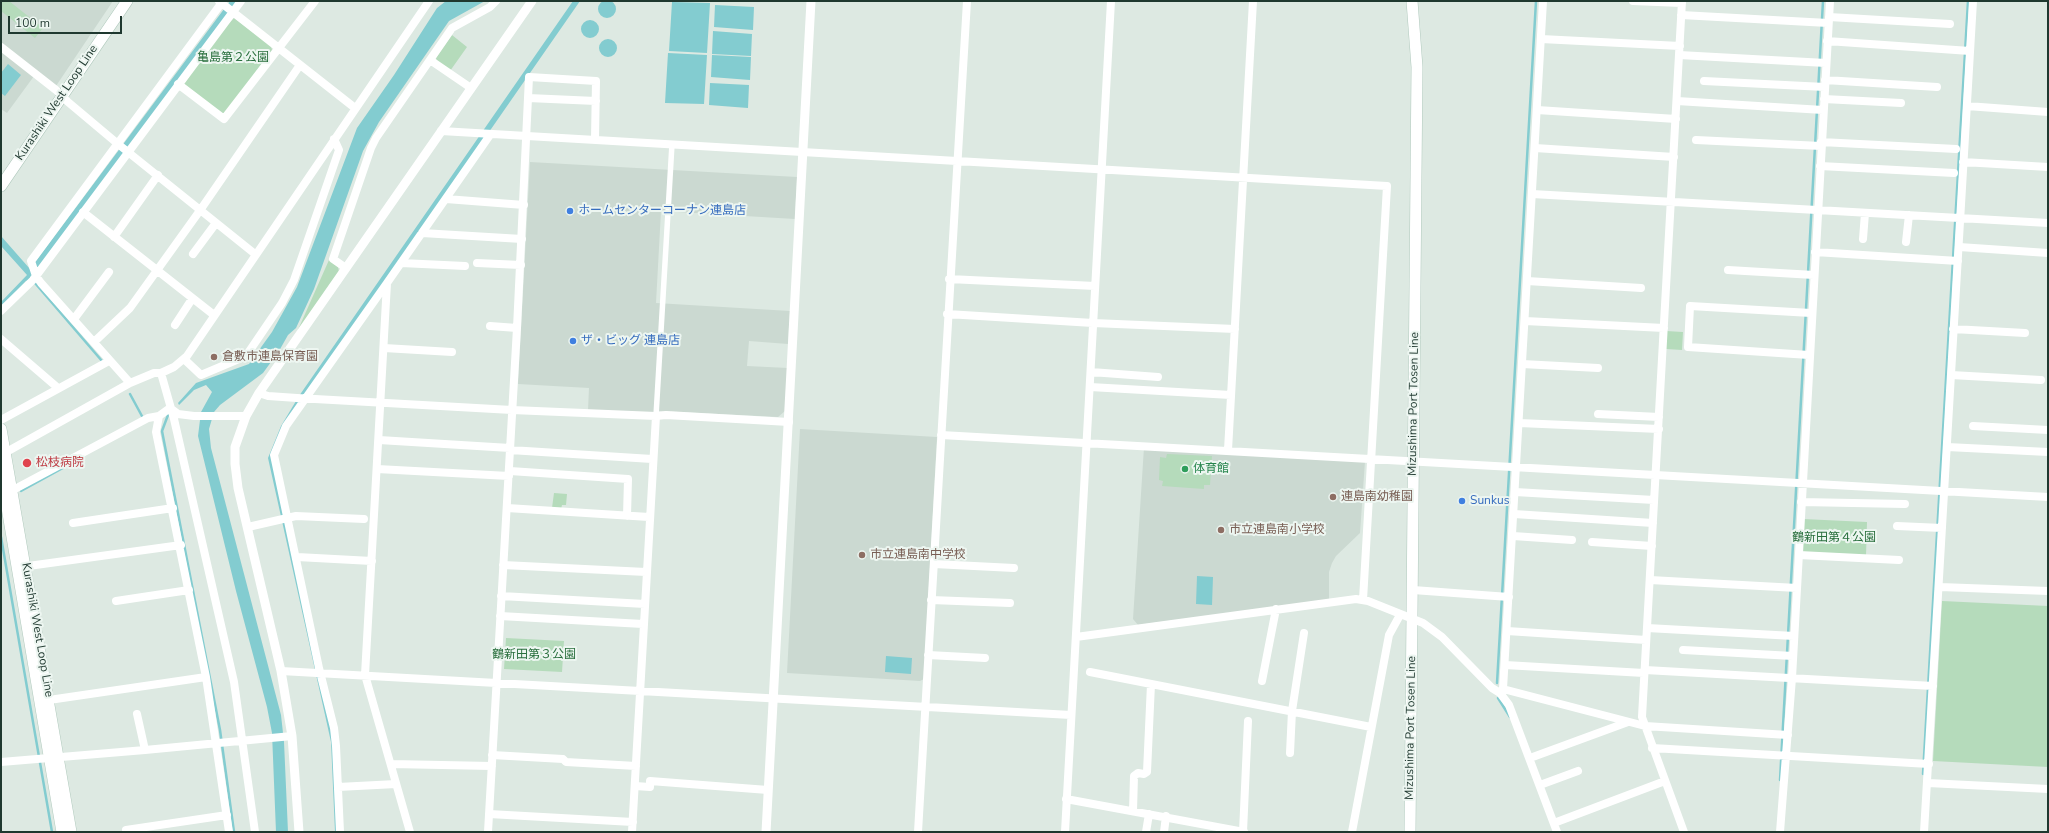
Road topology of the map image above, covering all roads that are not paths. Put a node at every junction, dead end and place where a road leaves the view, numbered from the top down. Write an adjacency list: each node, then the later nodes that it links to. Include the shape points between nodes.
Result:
1 (126, 1): 37 (main road, Kurashiki West Loop Line)
2 (241, 1): 18 (street)
3 (315, 1): 26 (street)
4 (429, 1): 44 (street)
5 (496, 1): 29 (street, via 490,7 456,25)
6 (532, 1): 36 (street)
7 (811, 1): 60 (street)
8 (967, 1): 62 (street)
9 (1111, 1): 66 (street)
10 (1253, 1): 69 (street)
11 (1412, 1): 169 (main road, Mizushima Port Tosen Line, via 1417,66)
12 (1543, 1): 22 (street)
13 (1633, 1): 17 (street)
14 (1830, 1): 20 (street)
15 (1973, 1): 27 (street)
16 (222, 2): 18 (street); 57 (street)
17 (1682, 2): 19 (street)
18 (232, 11): 26 (street); 33 (street)
19 (1681, 14): 20 (street); 24 (street)
20 (1826, 21): 21 (street); 23 (street)
21 (1950, 24)
22 (1541, 39): 24 (street); 45 (street)
23 (1827, 41): 27 (street); 30 (street)
24 (1680, 46): 28 (street)
25 (1, 47): 37 (street)
26 (278, 47): 31 (street); 33 (street, via 224,119)
27 (1967, 51): 43 (street)
28 (1679, 54): 30 (street); 41 (street)
29 (430, 60): 36 (street); 98 (street, via 371,148 333,259)
30 (1822, 63): 34 (street)
31 (300, 65): 44 (street); 75 (street)
32 (1704, 81): 34 (street)
33 (178, 84): 57 (street)
34 (1822, 85): 35 (street); 39 (street)
35 (1937, 87)
36 (471, 88): 49 (street)
37 (62, 96): 57 (street); 70 (main road, Kurashiki West Loop Line)
38 (528, 98): 40 (street); 40 (street, via 529,77 596,81); 51 (street)
39 (1824, 99): 42 (street); 46 (street)
40 (596, 101): 53 (street)
41 (1677, 101): 46 (street); 48 (street)
42 (1901, 103)
43 (1967, 106): 47 (street); 63 (street)
44 (355, 108): 52 (street)
45 (1537, 110): 48 (street); 58 (street)
46 (1819, 110): 56 (street)
47 (2048, 112)
48 (1676, 119): 61 (street)
49 (441, 131): 50 (street); 98 (street)
50 (486, 134): 51 (street); 72 (street)
51 (527, 136): 53 (street); 74 (street)
52 (334, 139): 92 (street); 129 (street, via 339,150 294,280 282,303 246,356 201,375)
53 (595, 140): 55 (street)
54 (1696, 140): 56 (street)
55 (672, 144): 60 (street); 150 (street)
56 (1818, 145): 59 (street); 64 (street)
57 (124, 148): 68 (street); 77 (street); 100 (street, via 31,261)
58 (1535, 148): 61 (street); 71 (street)
59 (1956, 149)
60 (804, 153): 62 (street); 153 (street)
61 (1674, 157): 73 (street)
62 (957, 161): 66 (street); 104 (street)
63 (1963, 162): 65 (street); 80 (street)
64 (1820, 166): 67 (street); 76 (street)
65 (2048, 167)
66 (1102, 169): 69 (street); 107 (street)
67 (1954, 174)
68 (158, 175): 75 (street); 84 (street)
69 (1243, 178): 121 (street); 168 (street, via 1387,186)
70 (1, 186)
71 (1532, 194): 73 (street); 105 (street)
72 (446, 199): 74 (street); 83 (street)
73 (1672, 201): 76 (street); 120 (street)
74 (524, 205): 86 (street)
75 (201, 209): 81 (street); 101 (street)
76 (1814, 210): 78 (street); 89 (street)
77 (83, 212): 84 (street); 100 (street)
78 (1865, 213): 79 (street); 85 (street)
79 (1908, 215): 80 (street); 87 (street)
80 (1957, 218): 82 (street); 88 (street)
81 (216, 222): 91 (street); 92 (street)
82 (2048, 223)
83 (422, 233): 86 (street); 94 (street)
84 (114, 237): 101 (street)
85 (1863, 238)
86 (522, 239): 96 (street)
87 (1906, 242)
88 (1959, 247): 90 (street); 93 (street)
89 (1815, 252): 93 (street); 103 (street)
90 (2048, 252)
91 (193, 254)
92 (255, 254): 113 (street)
93 (1955, 260): 122 (street)
94 (401, 262): 97 (street); 106 (street)
95 (477, 263): 96 (street)
96 (521, 265): 119 (street)
97 (465, 266)
98 (346, 268): 141 (street)
99 (1728, 270): 103 (street)
100 (34, 271): 110 (street); 114 (street)
101 (157, 271): 109 (street); 125 (street, via 130,308)
102 (110, 272): 114 (street)
103 (1810, 274): 111 (street)
104 (949, 279): 107 (street); 112 (street)
105 (1527, 282): 108 (street); 115 (street)
106 (386, 283): 126 (street); 143 (street)
107 (1095, 286): 116 (street)
108 (1641, 288)
109 (192, 299): 113 (street); 117 (street)
110 (1, 311)
111 (1808, 313): 128 (street); 128 (street, via 1690,306 1688,347)
112 (947, 314): 116 (street); 159 (street)
113 (214, 315): 129 (street)
114 (74, 319): 125 (street)
115 (1525, 321): 120 (street); 131 (street)
116 (1093, 323): 121 (street); 133 (street)
117 (175, 325)
118 (490, 326): 119 (street)
119 (518, 328): 146 (street)
120 (1664, 328): 151 (street)
121 (1235, 329): 142 (street)
122 (1953, 329): 123 (street); 135 (street)
123 (2025, 333)
124 (1, 339): 140 (street)
125 (94, 342): 130 (street)
126 (384, 348): 127 (street); 144 (street)
127 (452, 352)
128 (1805, 355): 175 (street)
129 (184, 359): 134 (street)
130 (109, 361): 138 (street); 140 (street)
131 (1522, 364): 132 (street); 154 (street)
132 (1598, 368)
133 (1090, 372): 136 (street); 139 (street)
134 (161, 373): 138 (street, via 154,373); 145 (street)
135 (1951, 375): 137 (street); 162 (street)
136 (1158, 377)
137 (2041, 380)
138 (130, 383): 166 (street)
139 (1090, 387): 142 (street); 161 (street)
140 (58, 388): 152 (street)
141 (259, 393): 143 (street); 149 (street)
142 (1231, 395): 164 (street)
143 (302, 398): 144 (street); 189 (street, via 286,426 274,455)
144 (381, 402): 146 (street); 160 (street)
145 (170, 408): 148 (street); 149 (street, via 178,414 194,416); 264 (street, via 234,682)
146 (512, 410): 150 (street); 163 (street)
147 (1598, 414): 151 (street)
148 (159, 416): 176 (street, via 148,418); 184 (street, via 156,432)
149 (246, 416): 194 (street, via 235,448 234,464)
150 (656, 416): 153 (street); 167 (street)
151 (1659, 417): 157 (street)
152 (1, 420)
153 (789, 422): 252 (street)
154 (1519, 423): 157 (street); 170 (street)
155 (1973, 426): 158 (street)
156 (1, 429): 166 (main road, Kurashiki West Loop Line)
157 (1659, 429): 174 (street)
158 (2048, 430)
159 (941, 435): 161 (street); 205 (street)
160 (379, 440): 163 (street); 171 (street)
161 (1087, 442): 164 (street); 232 (street)
162 (1947, 447): 165 (street); 177 (street)
163 (510, 449): 167 (street); 173 (street)
164 (1228, 450): 168 (street)
165 (2048, 452)
166 (3, 454): 176 (main road, Kurashiki West Loop Line)
167 (652, 459): 188 (street)
168 (1372, 459): 169 (street); 219 (street)
169 (1414, 460): 170 (street); 214 (main road, Mizushima Port Tosen Line)
170 (1513, 466): 174 (street); 178 (street)
171 (377, 469): 173 (street); 204 (street)
172 (1, 472): 181 (main road, Kurashiki West Loop Line)
173 (509, 473): 185 (street); 187 (street, via 628,479)
174 (1656, 474): 175 (street); 180 (street)
175 (1798, 483): 177 (street); 182 (street)
176 (13, 490): 207 (main road, Kurashiki West Loop Line)
177 (1940, 491): 179 (street); 195 (street)
178 (1515, 492): 180 (street); 186 (street)
179 (2048, 497)
180 (1654, 500): 192 (street)
181 (3, 502): 207 (main road, Kurashiki West Loop Line)
182 (1801, 502): 183 (street); 201 (street)
183 (1905, 504)
184 (173, 508): 191 (street); 199 (street)
185 (507, 508): 187 (street); 206 (street)
186 (1514, 514): 192 (street); 196 (street)
187 (626, 516): 188 (street)
188 (649, 517): 209 (street)
189 (285, 519): 190 (street, via 296,516); 194 (street); 202 (street)
190 (364, 519)
191 (73, 523)
192 (1653, 523): 200 (street)
193 (1897, 526): 195 (street)
194 (248, 527): 239 (street)
195 (1939, 528): 212 (street)
196 (1513, 536): 197 (street); 217 (street)
197 (1572, 540)
198 (1592, 542): 200 (street)
199 (180, 545): 207 (street); 213 (street)
200 (1652, 546): 210 (street)
201 (1799, 555): 203 (street); 211 (street)
202 (297, 557): 204 (street); 242 (street)
203 (1899, 560)
204 (372, 561): 243 (street)
205 (934, 564): 208 (street); 218 (street)
206 (503, 565): 209 (street); 216 (street)
207 (22, 567): 253 (main road, Kurashiki West Loop Line); 271 (main road, Kurashiki West Loop Line)
208 (1014, 568)
209 (646, 572): 222 (street)
210 (1650, 580): 211 (street); 228 (street)
211 (1793, 587): 231 (street)
212 (1940, 587): 215 (street); 249 (street)
213 (189, 590): 220 (street); 244 (street)
214 (1413, 590): 217 (street); 226 (main road, Mizushima Port Tosen Line)
215 (2048, 592)
216 (501, 596): 222 (street); 225 (street)
217 (1505, 597): 229 (street)
218 (931, 600): 221 (street); 235 (street)
219 (1363, 600): 223 (street); 224 (street)
220 (116, 601)
221 (1010, 603)
222 (645, 604): 227 (street)
223 (1276, 609): 232 (street); 246 (street)
224 (1400, 615): 226 (street); 261 (street, via 1389,635)
225 (500, 616): 227 (street); 247 (street)
226 (1412, 619): 251 (street, via 1423,623 1442,637 1492,688); 313 (main road, Mizushima Port Tosen Line)
227 (644, 624): 250 (street)
228 (1647, 628): 231 (street); 233 (street)
229 (1507, 631): 233 (street); 238 (street)
230 (1304, 633): 255 (street)
231 (1790, 635): 236 (street)
232 (1076, 637): 257 (street)
233 (1646, 640): 241 (street)
234 (1683, 650): 236 (street)
235 (928, 655): 237 (street); 254 (street)
236 (1789, 655): 245 (street)
237 (984, 658)
238 (1505, 664): 241 (street); 251 (street)
239 (281, 671): 242 (street); 263 (street)
240 (1090, 672): 248 (street)
241 (1645, 672): 245 (street); 260 (street, via 1642,717)
242 (319, 674): 243 (street); 284 (street, via 336,740)
243 (365, 675): 247 (street); 274 (street)
244 (206, 677): 253 (street); 265 (street)
245 (1788, 678): 249 (street); 262 (street)
246 (1262, 681)
247 (496, 683): 250 (street); 269 (street)
248 (1151, 684): 255 (street); 288 (street, via 1148,772 1134,776)
249 (1930, 686): 275 (street)
250 (640, 690): 252 (street); 277 (street)
251 (1501, 691): 259 (street); 272 (street, via 1513,713)
252 (773, 698): 254 (street); 286 (street)
253 (49, 700): 271 (main road, Kurashiki West Loop Line)
254 (925, 707): 257 (street); 307 (street)
255 (1292, 711): 261 (street); 268 (street)
256 (137, 714): 267 (street)
257 (1071, 715): 287 (street)
258 (1248, 721): 311 (street)
259 (1628, 722): 260 (street); 272 (street)
260 (1645, 726): 262 (street); 266 (street)
261 (1372, 727): 312 (street)
262 (1784, 735): 270 (street)
263 (290, 736): 264 (street); 301 (street)
264 (241, 741): 265 (street); 300 (street)
265 (220, 742): 267 (street); 291 (street)
266 (1652, 748): 270 (street); 279 (street)
267 (145, 750): 271 (street)
268 (1290, 753)
269 (492, 755): 276 (street); 277 (street, via 563,758 566,762)
270 (1783, 755): 275 (street); 316 (street)
271 (46, 758): 273 (street); 297 (main road, Kurashiki West Loop Line); 298 (main road, Kurashiki West Loop Line)
272 (1530, 758): 282 (street)
273 (1, 762)
274 (390, 764): 276 (street); 281 (street)
275 (1926, 764): 280 (street)
276 (492, 766): 289 (street)
277 (636, 766): 283 (street)
278 (1578, 771): 282 (street)
279 (1665, 781): 294 (street); 315 (street)
280 (1928, 783): 285 (street); 317 (street)
281 (396, 784): 284 (street); 303 (street)
282 (1540, 785): 294 (street)
283 (635, 786): 286 (street, via 650,787 650,781); 293 (street)
284 (338, 787): 302 (street)
285 (2048, 789)
286 (768, 790): 306 (street)
287 (1066, 799): 288 (street); 308 (street)
288 (1133, 811): 290 (street)
289 (489, 814): 293 (street); 304 (street)
290 (1149, 814): 292 (street); 309 (street)
291 (227, 815): 296 (street); 299 (street)
292 (1166, 816): 295 (street); 310 (street)
293 (632, 822): 305 (street)
294 (1554, 823): 314 (street)
295 (1217, 829): 311 (street)
296 (126, 830)
297 (62, 832)
298 (71, 832)
299 (229, 832)
300 (256, 832)
301 (299, 832)
302 (340, 832)
303 (410, 832)
304 (488, 832)
305 (632, 832)
306 (766, 832)
307 (918, 832)
308 (1065, 832)
309 (1146, 832)
310 (1164, 832)
311 (1243, 832)
312 (1352, 832)
313 (1410, 832)
314 (1557, 832)
315 (1684, 832)
316 (1780, 832)
317 (1924, 832)

